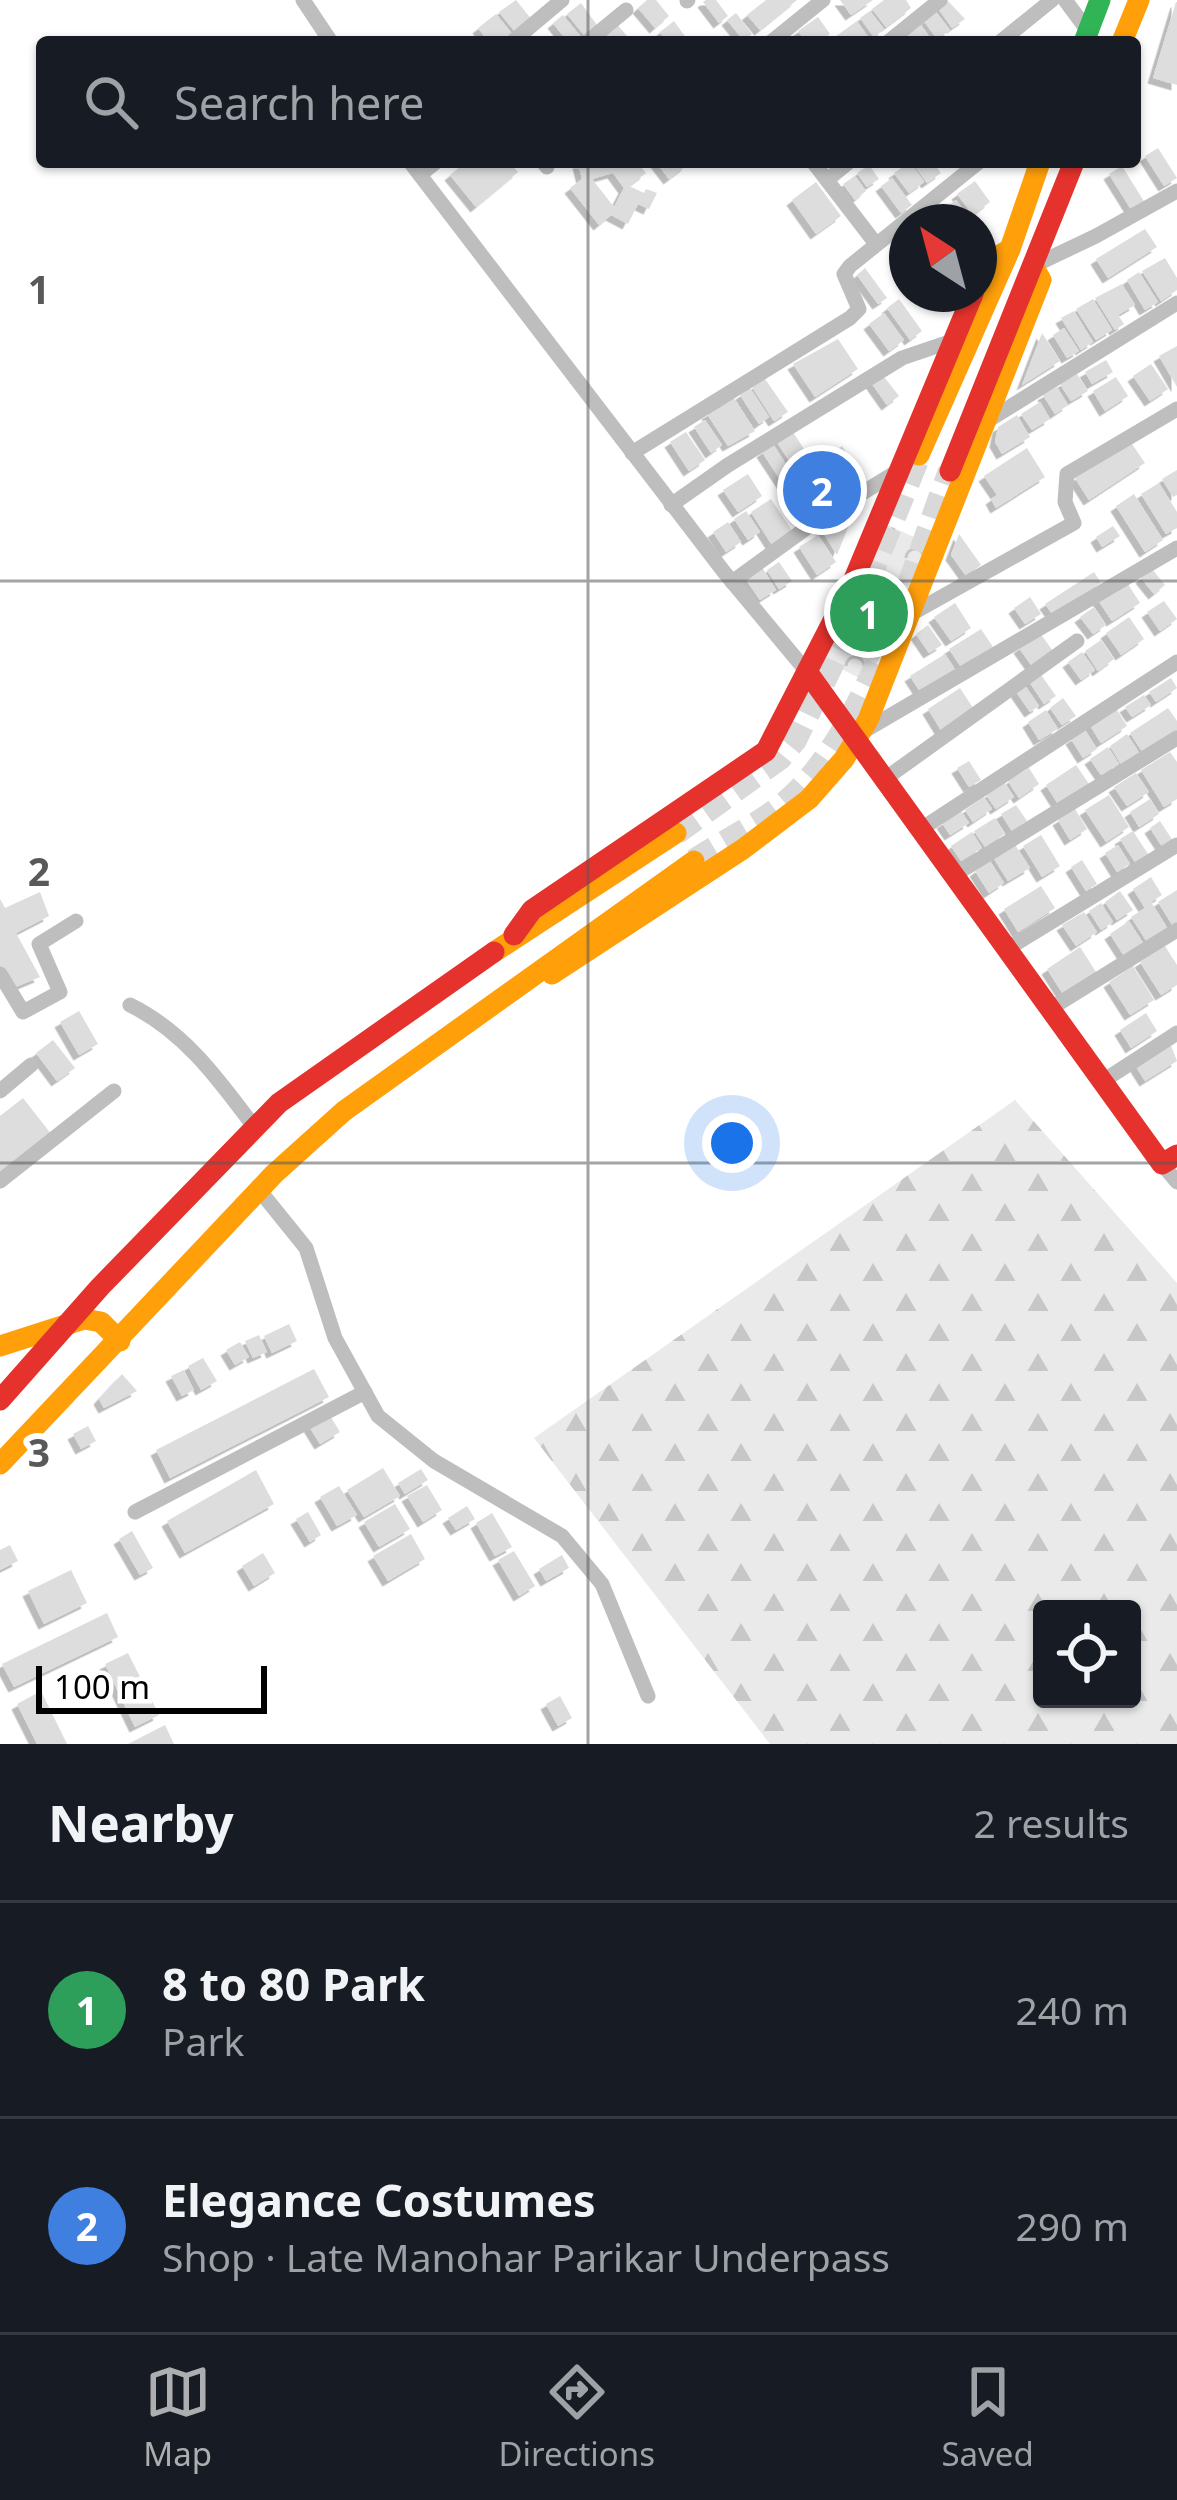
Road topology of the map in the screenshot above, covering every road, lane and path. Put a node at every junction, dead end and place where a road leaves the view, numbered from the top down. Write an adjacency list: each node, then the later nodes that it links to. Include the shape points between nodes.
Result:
1 (303, 0): 10 (street)
2 (562, 0): 11 (street)
3 (823, 0): 13 (street)
4 (940, 0): 14 (street)
5 (1052, 0): 15 (street)
6 (1065, 0): 16 (street)
7 (1100, 0): 16 (main road)
8 (1139, 0): 17 (main road)
9 (626, 10): 12 (street)
10 (327, 36)
11 (519, 36)
12 (594, 36)
13 (778, 36)
14 (895, 36)
15 (1007, 36)
16 (1086, 36)
17 (1124, 36)
18 (818, 168): 24 (street)
19 (842, 168): 24 (street)
20 (971, 168): 26 (street)
21 (1038, 168): 27 (main road)
22 (1072, 168): 29 (main road)
23 (415, 169): 35 (street)
24 (827, 180): 26 (street)
25 (1177, 190): 29 (street)
26 (876, 244): 35 (street, via 844,274 859,309 850,318)
27 (1010, 249): 28 (main road); 36 (main road)
28 (997, 258)
29 (1033, 266): 34 (main road, via 1041,280); 38 (main road)
30 (1177, 303): 34 (street)
31 (965, 312): 32 (main road)
32 (952, 341): 37 (main road); 39 (street, via 902,358)
33 (1177, 409): 42 (street, via 1067,474 1074,524)
34 (989, 419): 42 (main road)
35 (632, 453): 39 (street)
36 (919, 455)
37 (898, 471): 41 (street); 45 (main road)
38 (950, 471)
39 (671, 505): 41 (street)
40 (1177, 548): 46 (street)
41 (731, 582): 45 (street)
42 (911, 614): 46 (main road)
43 (1078, 641): 48 (street)
44 (1177, 662): 49 (street)
45 (808, 673): 46 (main road); 56 (main road, via 766,751 532,910)
46 (858, 737): 48 (main road); 59 (main road, via 809,799 742,849 570,964)
47 (1177, 738): 53 (street)
48 (883, 781): 49 (main road)
49 (921, 829): 53 (main road)
50 (676, 833): 56 (main road)
51 (1177, 844): 57 (street)
52 (694, 861): 59 (main road)
53 (954, 875): 57 (main road)
54 (76, 921): 58 (street, via 40,941 60,992 23,1012)
55 (1177, 930): 61 (street)
56 (510, 941): 67 (main road, via 298,1089)
57 (1007, 949): 61 (main road)
58 (0, 974)
59 (499, 999): 70 (main road, via 344,1111)
60 (130, 1005): 67 (street, via 199,1057)
61 (1050, 1009): 64 (main road)
62 (1177, 1033): 64 (street)
63 (31, 1066): 65 (street)
64 (1102, 1081): 68 (main road)
65 (0, 1091)
66 (114, 1091): 69 (street)
67 (255, 1128): 71 (main road)
68 (1172, 1167)
69 (0, 1181)
70 (260, 1190): 72 (main road); 74 (street, via 306,1249 335,1338)
71 (71, 1322): 72 (main road, via 101,1322); 73 (main road); 75 (main road)
72 (120, 1341): 76 (main road)
73 (0, 1346)
74 (365, 1392): 77 (street); 78 (street, via 386,1426 562,1536 602,1584)
75 (0, 1400)
76 (0, 1464)
77 (135, 1511)
78 (648, 1696)

